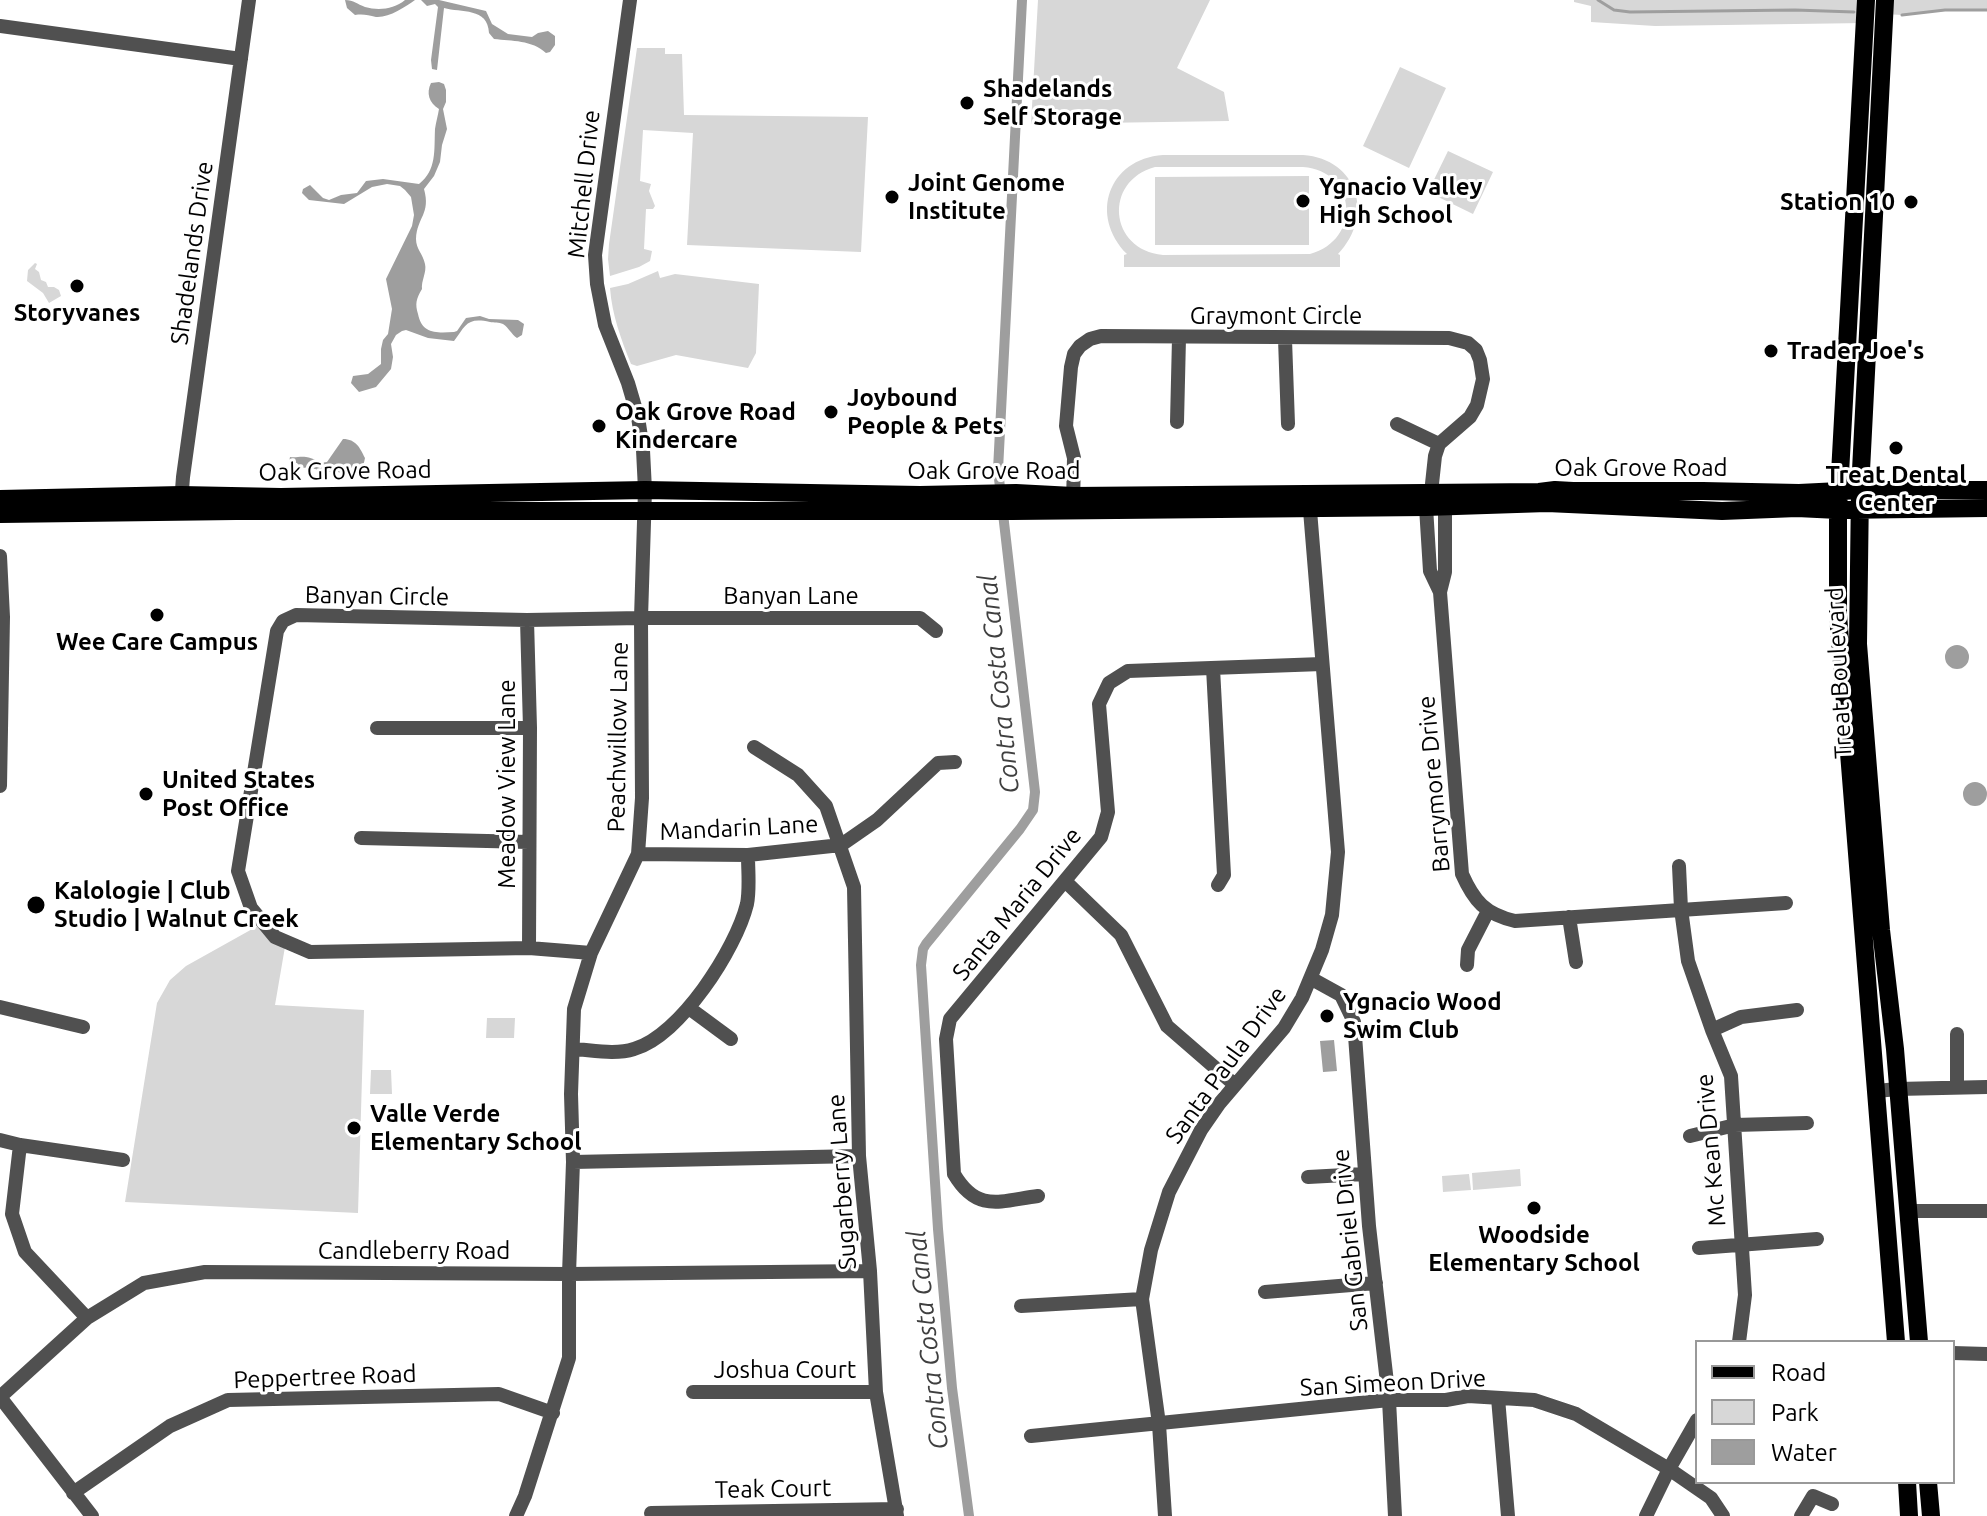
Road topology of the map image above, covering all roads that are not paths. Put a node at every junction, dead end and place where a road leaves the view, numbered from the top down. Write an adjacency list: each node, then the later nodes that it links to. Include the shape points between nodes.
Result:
1 (249, 0): 6 (street, Shadelands Drive)
2 (630, 0): 13 (street, Mitchell Drive, via 595,255 605,325 638,417)
3 (1866, 0): 18 (main road, Treat Boulevard)
4 (1885, 0): 16 (main road, Treat Boulevard)
5 (0, 26): 6 (street)
6 (241, 59): 22 (street, Shadelands Drive)
7 (1179, 338): 8 (street, Graymont Circle); 9 (street); 21 (street, Graymont Circle, via 1101,336 1074,354 1066,426 1074,458)
8 (1285, 339): 10 (street); 12 (street, Graymont Circle, via 1449,338 1468,343 1480,360 1481,392 1470,417)
9 (1177, 422)
10 (1288, 424)
11 (1397, 424): 12 (street)
12 (1439, 444): 20 (street)
13 (645, 490): 19 (main road, Oak Grove Road); 22 (main road, Oak Grove Road); 24 (street, Mitchell Drive)
14 (1987, 490): 16 (main road, Oak Grove Road)
15 (0, 499): 22 (main road, Oak Grove Road)
16 (1860, 500): 18 (main road, Oak Grove Road); 23 (main road, Oak Grove Road); 66 (main road, Treat Boulevard, via 1858,644)
17 (1309, 501): 20 (main road, Oak Grove Road); 21 (main road, Oak Grove Road); 31 (street, Santa Paula Drive)
18 (1839, 501): 20 (main road, Oak Grove Road, via 1799,493 1555,490); 67 (main road, Treat Boulevard, via 1838,615)
19 (981, 502): 21 (main road, Oak Grove Road); 24 (main road, Oak Grove Road, via 933,501 923,510)
20 (1434, 502): 48 (street, Barrymore Drive, via 1430,571 1440,592 1462,874 1471,895)
21 (1073, 503)
22 (181, 504): 24 (main road, Oak Grove Road); 25 (main road, Oak Grove Road)
23 (1987, 508)
24 (644, 512): 28 (street, Peachwillow Lane)
25 (0, 514)
26 (0, 556): 27 (street)
27 (2, 617): 37 (street)
28 (641, 618): 29 (street, Banyan Circle); 30 (street, Banyan Lane, via 920,618); 41 (street, Peachwillow Lane)
29 (527, 620): 34 (street, Meadow View Lane); 50 (street, Banyan Circle, via 296,615 283,621 277,631 238,871 251,908 275,937 310,952)
30 (936, 631)
31 (1322, 664): 32 (street, Santa Maria Drive); 54 (street, Santa Paula Drive, via 1338,852 1332,915)
32 (1213, 668): 44 (street, Santa Maria Drive, via 1128,671 1109,683 1099,704 1108,812 1101,837); 45 (street, via 1224,875)
33 (377, 728): 34 (street)
34 (530, 728): 39 (street, Meadow View Lane)
35 (754, 747): 40 (street, Sugarberry Lane, via 798,775 826,806)
36 (955, 762): 40 (street, Mandarin Lane, via 938,763 877,820)
37 (0, 785)
38 (361, 838): 39 (street)
39 (529, 842): 50 (street, Meadow View Lane)
40 (841, 845): 42 (street, Mandarin Lane); 73 (street, Sugarberry Lane, via 854,887)
41 (638, 854): 42 (street, Mandarin Lane); 51 (street, Peachwillow Lane)
42 (748, 855): 56 (street, via 748,900 740,927)
43 (1679, 866): 47 (street, Mc Kean Drive)
44 (1065, 881): 63 (street, via 1121,935 1167,1026); 78 (street, Santa Maria Drive, via 950,1019 946,1039 954,1174 962,1188 978,1200 992,1202)
45 (1218, 885)
46 (1786, 903): 47 (street)
47 (1681, 909): 49 (street); 59 (street, Mc Kean Drive, via 1688,961)
48 (1488, 911): 49 (street, via 1515,921); 53 (street, via 1468,950)
49 (1569, 917): 52 (street)
50 (529, 948): 51 (street, Banyan Circle)
51 (591, 953): 62 (street, Peachwillow Lane, via 574,1009)
52 (1576, 962)
53 (1467, 965)
54 (1312, 979): 63 (street, Santa Paula Drive, via 1284,1028); 76 (street, San Gabriel Drive, via 1341,995 1354,1022)
55 (0, 1007): 58 (street)
56 (689, 1008): 61 (street); 62 (street, via 665,1033 636,1049)
57 (1797, 1010): 59 (street, via 1741,1017)
58 (83, 1027)
59 (1712, 1030): 69 (street, Mc Kean Drive, via 1731,1076)
60 (1957, 1034): 64 (street)
61 (731, 1039)
62 (573, 1049): 75 (street, Peachwillow Lane)
63 (1235, 1085): 88 (street, Santa Paula Drive, via 1201,1130 1169,1192)
64 (1957, 1087): 65 (street); 66 (street)
65 (1987, 1087)
66 (1897, 1089): 67 (street); 79 (main road, Treat Boulevard)
67 (1877, 1091): 92 (main road, Treat Boulevard)
68 (1807, 1123): 69 (street)
69 (1735, 1125): 70 (street); 82 (street, Mc Kean Drive)
70 (1690, 1136)
71 (0, 1140): 72 (street)
72 (20, 1145): 74 (street); 90 (street, via 12,1214 25,1252)
73 (859, 1156): 75 (street); 84 (street, Sugarberry Lane)
74 (123, 1160)
75 (573, 1162): 85 (street, Peachwillow Lane)
76 (1364, 1174): 77 (street); 86 (street, San Gabriel Drive)
77 (1308, 1177)
78 (1038, 1196)
79 (1909, 1211): 80 (street); 93 (main road, Treat Boulevard)
80 (1987, 1211)
81 (1817, 1239): 82 (street)
82 (1741, 1246): 83 (street); 91 (street, Mc Kean Drive, via 1745,1295)
83 (1699, 1248)
84 (870, 1271): 85 (street, Candleberry Road); 97 (street, Sugarberry Lane)
85 (569, 1274): 90 (street, Candleberry Road, via 205,1272 144,1283); 101 (street, Peachwillow Lane, via 569,1358)
86 (1376, 1283): 87 (street); 100 (street, San Gabriel Drive)
87 (1265, 1292)
88 (1142, 1299): 89 (street); 102 (street, Santa Paula Drive)
89 (1021, 1306)
90 (87, 1318): 98 (street, Candleberry Road)
91 (1739, 1340)
92 (1896, 1340)
93 (1919, 1340)
94 (1955, 1353): 95 (street)
95 (1987, 1354)
96 (693, 1392): 97 (street, Joshua Court)
97 (876, 1392): 110 (street, Sugarberry Lane)
98 (0, 1397): 108 (street)
99 (1498, 1398): 100 (street, San Simeon Drive); 105 (street, San Simeon Drive, via 1534,1400 1576,1414); 116 (street)
100 (1389, 1400): 102 (street, San Simeon Drive); 115 (street, San Gabriel Drive)
101 (553, 1413): 108 (street, Peppertree Road, via 499,1394 228,1400 170,1426); 113 (street, Peachwillow Lane)
102 (1159, 1424): 104 (street, San Simeon Drive); 114 (street, Santa Paula Drive)
103 (1695, 1424): 105 (street)
104 (1031, 1436)
105 (1669, 1469): 117 (street); 118 (street, San Simeon Drive, via 1711,1498)
106 (1907, 1484): 120 (main road)
107 (1928, 1484): 121 (main road)
108 (73, 1493): 112 (street)
109 (1832, 1504): 119 (street, via 1813,1496)
110 (897, 1512): 111 (street, Teak Court)
111 (651, 1513)
112 (92, 1516)
113 (516, 1516)
114 (1165, 1516)
115 (1395, 1516)
116 (1508, 1516)
117 (1646, 1516)
118 (1723, 1516)
119 (1801, 1516)
120 (1909, 1516)
121 (1931, 1516)

